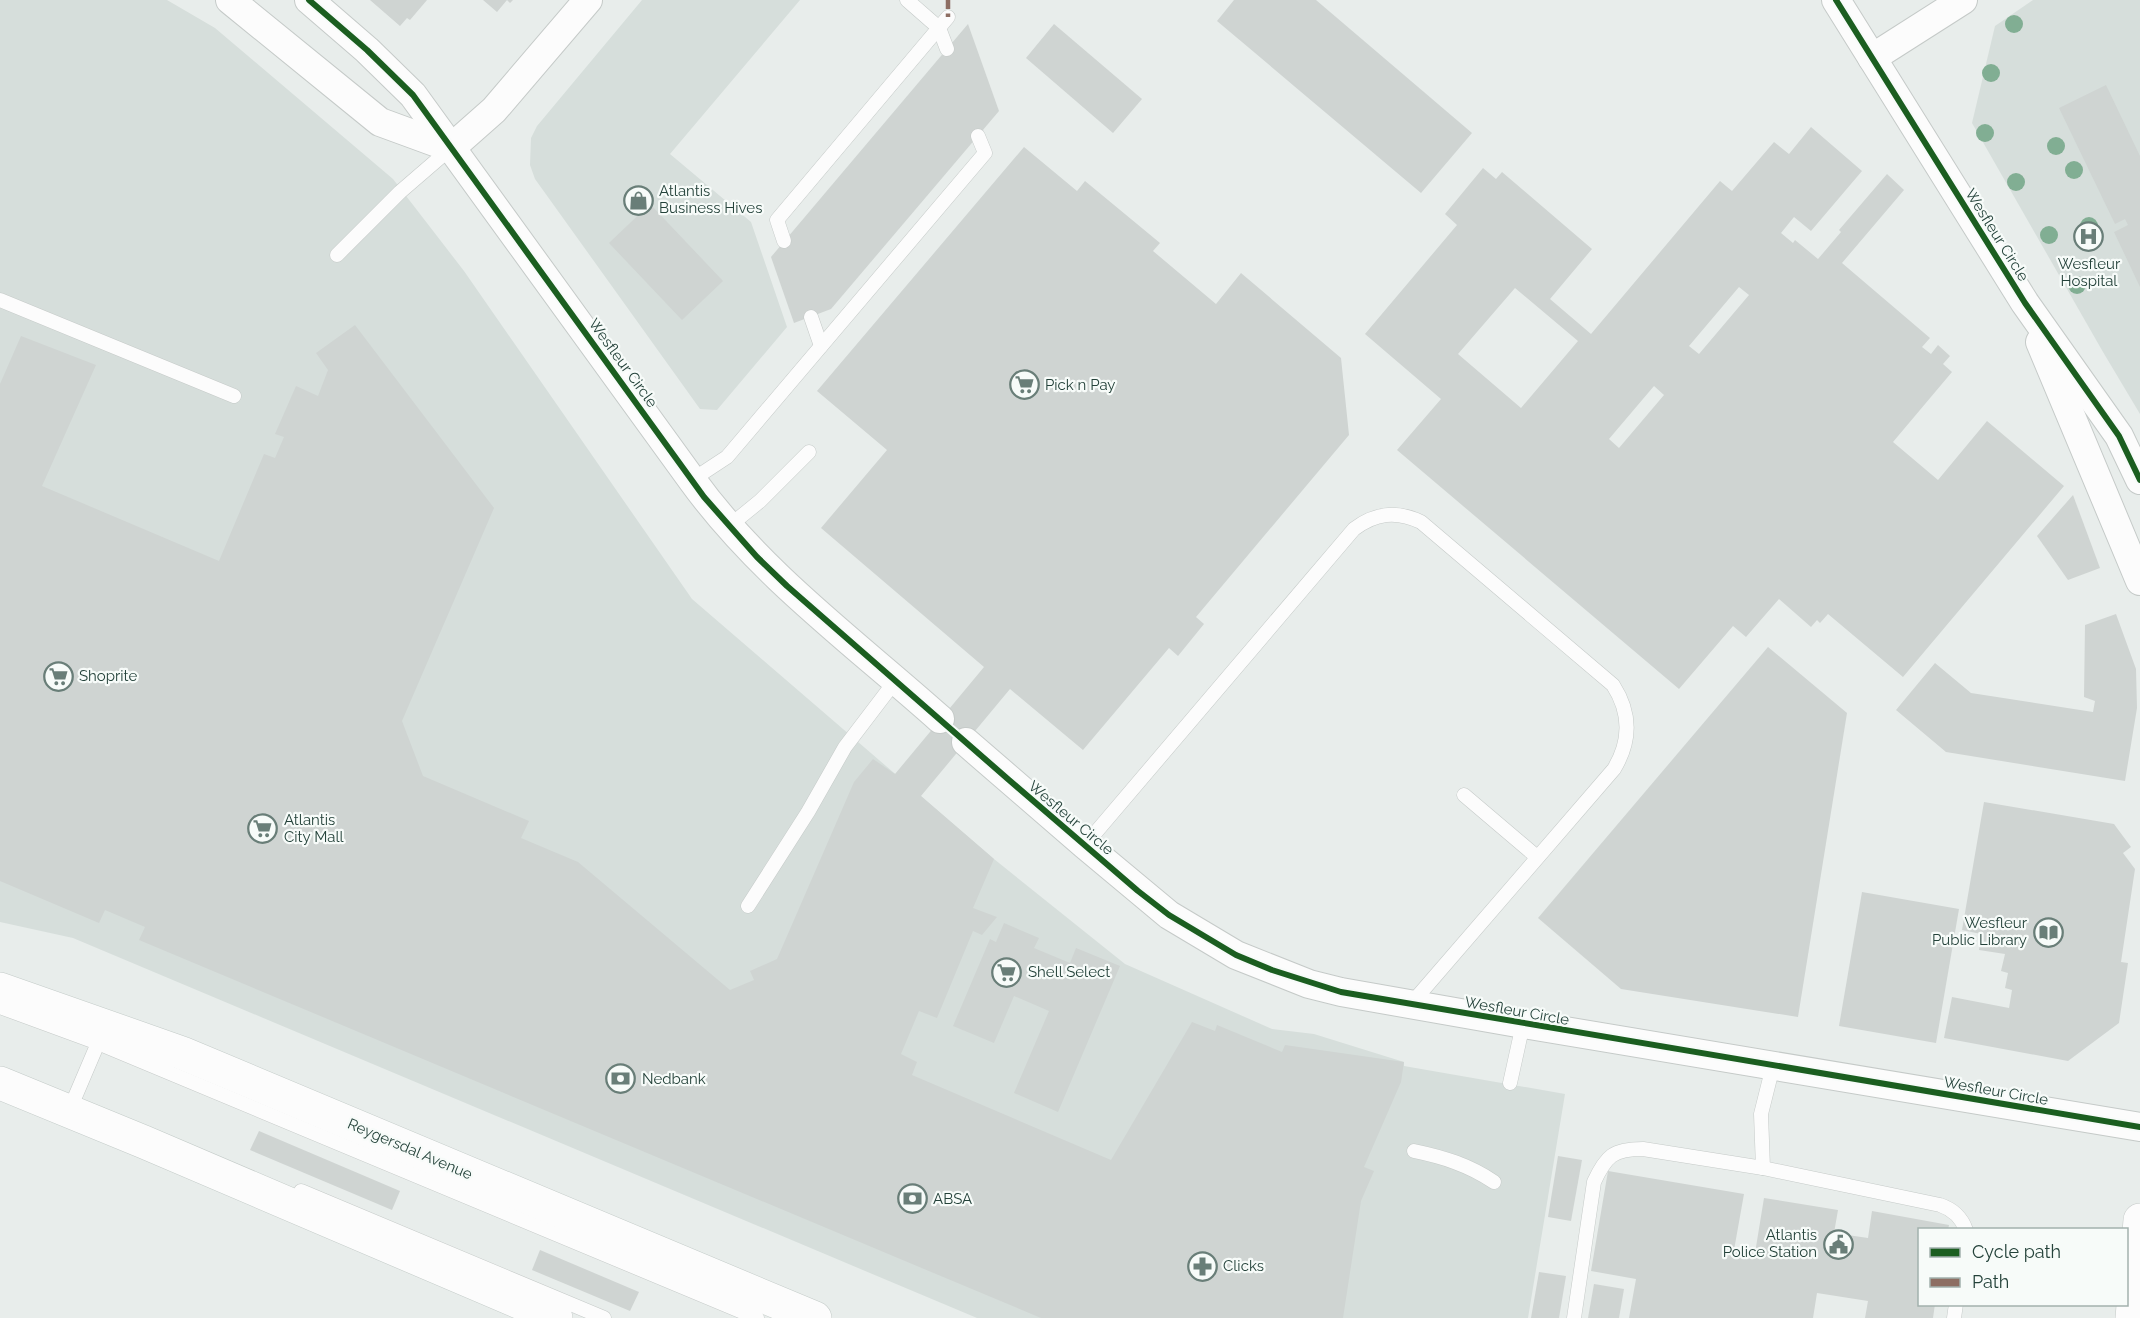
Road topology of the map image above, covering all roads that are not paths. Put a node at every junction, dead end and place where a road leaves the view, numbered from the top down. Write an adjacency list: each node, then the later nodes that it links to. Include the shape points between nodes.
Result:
1 (230, 0): 11 (street, via 380,122)
2 (309, 0): 11 (street, Wesfleur Circle, via 413,95)
3 (588, 0): 11 (street, via 494,110)
4 (907, 0): 7 (lane)
5 (1963, 0): 9 (street)
6 (1845, 3): 9 (street, Wesfleur Circle)
7 (944, 23): 8 (lane); 12 (lane, via 777,220)
8 (947, 49)
9 (1872, 58): 15 (street, Wesfleur Circle)
10 (978, 136): 17 (lane, via 985,153)
11 (451, 148): 13 (lane); 20 (street, Wesfleur Circle)
12 (784, 241)
13 (337, 255)
14 (0, 300): 18 (lane)
15 (2025, 303): 21 (street, Wesfleur Circle, via 2119,436); 23 (street, Wesfleur Circle)
16 (811, 317): 17 (lane)
17 (821, 346): 20 (lane, via 727,458)
18 (234, 396)
19 (809, 452): 22 (lane, via 760,501)
20 (692, 480): 22 (street, Wesfleur Circle)
21 (2140, 480)
22 (728, 526): 24 (street, Wesfleur Circle, via 787,585)
23 (2140, 581)
24 (896, 680): 25 (street, Wesfleur Circle); 30 (lane, via 845,747)
25 (940, 719)
26 (966, 742): 28 (street, Wesfleur Circle)
27 (1464, 795): 29 (lane)
28 (1085, 846): 29 (lane, via 1354,530 1376,516 1394,514 1421,522 1604,676 1625,708 1627,740 1614,769); 32 (street, Wesfleur Circle, via 1169,915 1236,955 1330,990)
29 (1537, 857): 32 (lane)
30 (748, 906)
31 (0, 989): 50 (main road, Reygersdal Avenue, via 182,1053)
32 (1411, 1005): 34 (street, Wesfleur Circle)
33 (0, 1007): 35 (lane)
34 (1523, 1024): 36 (street, Wesfleur Circle); 38 (lane)
35 (98, 1043): 39 (lane, via 80,1099); 49 (lane)
36 (1773, 1066): 40 (street, Wesfleur Circle); 42 (lane, via 1761,1114)
37 (0, 1083): 39 (main road)
38 (1510, 1083)
39 (36, 1096): 47 (main road)
40 (2140, 1127)
41 (1414, 1151): 43 (lane, via 1452,1160)
42 (1763, 1168): 46 (lane, via 1940,1205 1951,1209); 51 (lane, via 1643,1149 1612,1154 1594,1182)
43 (1494, 1182)
44 (289, 1186): 48 (lane)
45 (2140, 1220): 52 (main road)
46 (1965, 1228)
47 (556, 1318)
48 (604, 1318)
49 (757, 1318)
50 (815, 1318)
51 (1574, 1318)
52 (2132, 1318)

